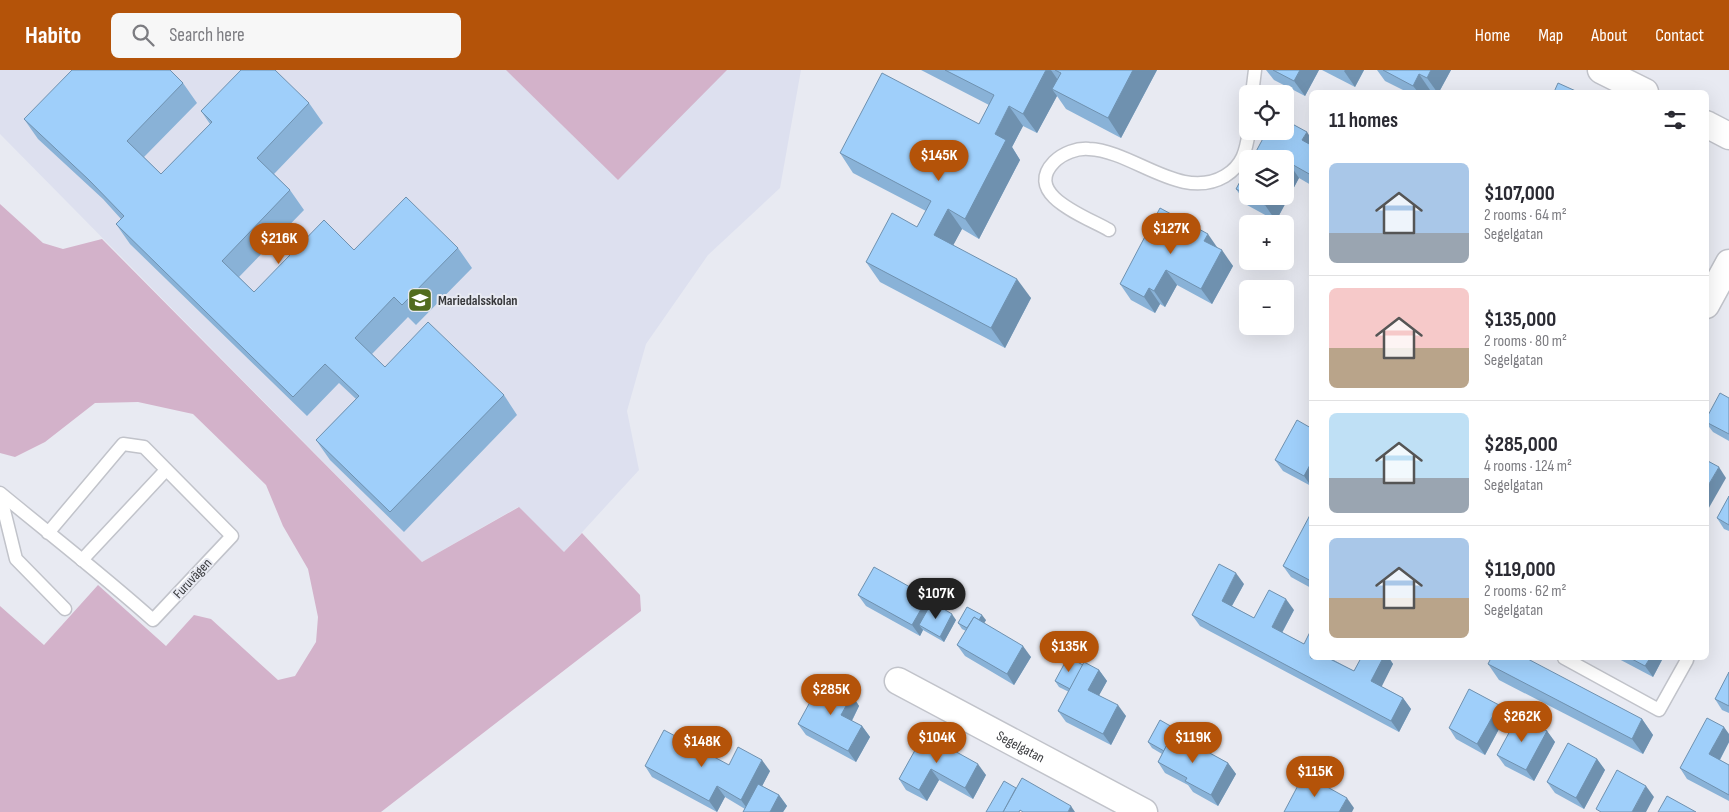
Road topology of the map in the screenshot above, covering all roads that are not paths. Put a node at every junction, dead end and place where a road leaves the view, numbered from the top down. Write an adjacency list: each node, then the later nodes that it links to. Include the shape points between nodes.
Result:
1 (1255, 70): 3 (lane)
2 (1601, 70): 4 (street)
3 (1253, 85)
4 (1641, 90)
5 (1709, 126): 6 (street)
6 (1729, 136)
7 (1247, 140): 8 (lane, via 1241,164 1218,180 1201,184 1184,182 1106,152 1088,149 1059,157 1049,167 1045,179 1054,200)
8 (1109, 230)
9 (1727, 272): 10 (street)
10 (1709, 300)
11 (166, 470): 13 (lane, Furuvägen, via 144,447 123,444); 14 (lane); 14 (lane, Furuvägen, via 232,536 153,620)
12 (0, 494): 13 (lane, Furuvägen); 15 (lane, Furuvägen, via 16,559)
13 (48, 533): 14 (lane, Furuvägen)
14 (82, 560)
15 (65, 609)
16 (1568, 660): 17 (lane, via 1659,710)
17 (1687, 660)
18 (898, 681): 19 (street, Segelgatan)
19 (1144, 812)

